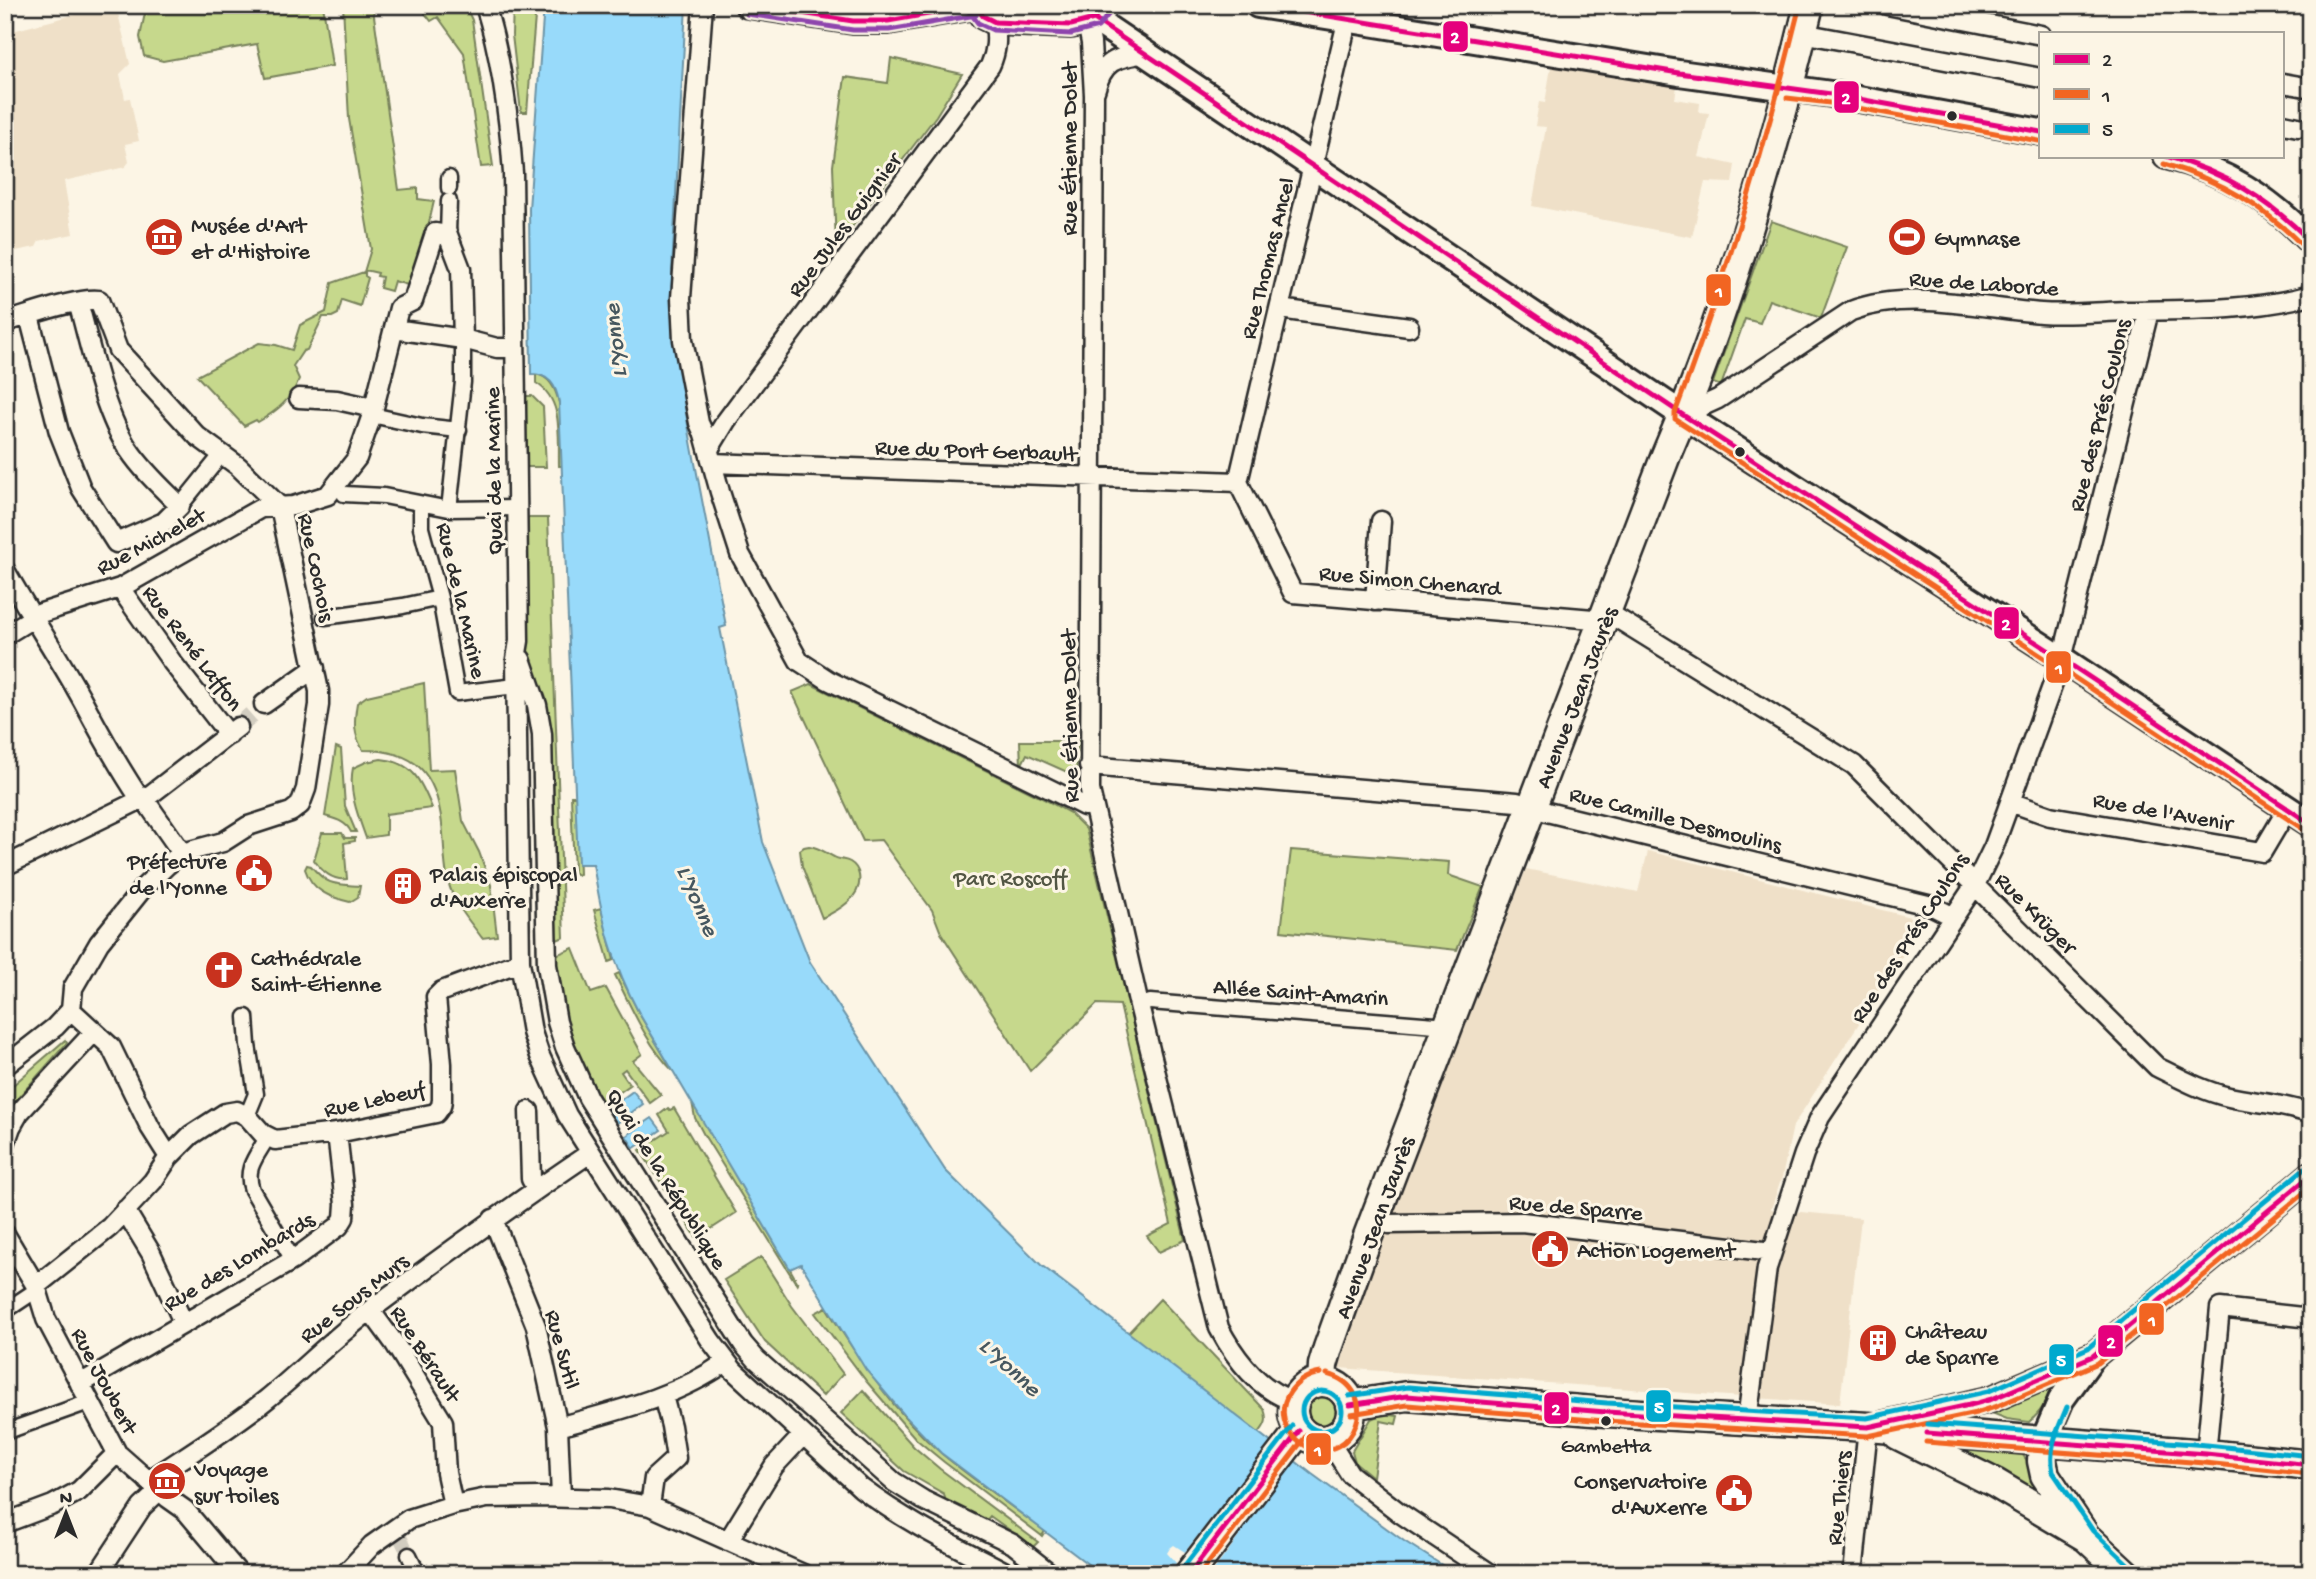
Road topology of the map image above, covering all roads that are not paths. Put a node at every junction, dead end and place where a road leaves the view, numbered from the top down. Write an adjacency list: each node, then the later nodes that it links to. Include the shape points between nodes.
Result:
1 (485, 5): 34 (street, Quai de la Marine, via 496,41 511,142)
2 (703, 5): 40 (street, via 681,299 692,393)
3 (748, 5): 7 (main road, via 853,21)
4 (1258, 5): 8 (main road)
5 (1809, 5): 11 (main road, Avenue Jean Jaurès)
6 (1887, 5): 12 (street)
7 (975, 6): 10 (main road)
8 (1349, 12): 17 (main road); 21 (street, Rue Thomas Ancel)
9 (1096, 16): 10 (main road, via 1071,25); 13 (main road); 18 (street, Rue Étienne Dolet, via 1091,43)
10 (995, 22): 40 (street, Rue Jules Guignier, via 997,41 990,66 726,421)
11 (1802, 33): 14 (street); 17 (main road, Avenue Jean Jaurès)
12 (2039, 35)
13 (1145, 53): 18 (street, via 1107,65); 21 (main road)
14 (2039, 78)
15 (2284, 83): 16 (street)
16 (2311, 88)
17 (1788, 89): 19 (main road); 37 (main road, Avenue Jean Jaurès, via 1735,274)
18 (1094, 95): 41 (street, Rue Étienne Dolet)
19 (2039, 132)
20 (2175, 158): 24 (main road, via 2248,188)
21 (1314, 166): 27 (street, Rue Thomas Ancel); 37 (main road)
22 (449, 189): 23 (street)
23 (448, 235): 32 (street, via 435,233 413,302 399,307); 33 (street, via 461,269)
24 (2311, 242)
25 (2311, 295): 28 (street, Rue de Laborde, via 2278,304)
26 (78, 302): 29 (street); 39 (street, Rue Cochois, via 99,300 118,349 197,436); 45 (street, via 121,438)
27 (1280, 309): 31 (street); 42 (street, Rue Thomas Ancel)
28 (2149, 311): 37 (street, Rue de Laborde, via 2045,313 1915,300 1871,303 1851,311 1717,399); 59 (street, Rue des Prés Coulons)
29 (29, 316): 30 (street); 45 (street, via 59,432 81,488 116,543 164,522)
30 (5, 322)
31 (1409, 327)
32 (394, 329): 33 (street); 36 (street)
33 (463, 339): 34 (street); 38 (street)
34 (515, 348): 47 (street, Quai de la Marine)
35 (299, 398): 36 (street, via 337,400)
36 (373, 412): 38 (street, via 422,426); 43 (street, via 357,458)
37 (1683, 415): 54 (main road, Avenue Jean Jaurès); 59 (main road)
38 (459, 430): 48 (street)
39 (222, 454): 45 (street); 46 (street, Rue Cochois)
40 (710, 456): 41 (street, Rue du Port Gerbault); 66 (street, via 740,554 799,661 828,680 1084,806)
41 (1092, 477): 42 (street, Rue du Port Gerbault); 63 (street, Rue Étienne Dolet)
42 (1238, 482): 53 (street, Rue Simon Chenard, via 1293,593)
43 (336, 494): 44 (street, via 364,493); 46 (street, Rue Michelet)
44 (421, 504): 48 (street); 52 (street, Rue de la Marine, via 421,528)
45 (180, 506)
46 (280, 507): 51 (street, Rue Michelet, via 261,508); 56 (street, Rue Cochois)
47 (517, 508): 48 (street); 58 (street, Quai de la Marine)
48 (449, 509)
49 (1381, 521): 53 (street)
50 (5, 570): 55 (street)
51 (120, 588): 55 (street, Rue Michelet); 64 (street, Rue René Laffon, via 172,662 233,731)
52 (440, 598): 56 (street); 61 (street, Rue de la Marine, via 457,693)
53 (1375, 601): 54 (street, Rue Simon Chenard)
54 (1605, 617): 67 (main road, Avenue Jean Jaurès); 72 (street, Rue Krüger, via 1854,765)
55 (32, 619): 57 (street, Rue Michelet); 64 (street)
56 (314, 619): 60 (street, Rue Cochois)
57 (5, 635)
58 (519, 651): 61 (street, Quai de la Marine); 135 (street, Quai de la République, via 542,734 550,988 565,1047 588,1098 756,1359 894,1482 1013,1544)
59 (2062, 659): 65 (street, Rue des Prés Coulons); 68 (main road)
60 (315, 668): 62 (street); 70 (street, Rue Cochois, via 319,705 300,805 248,826 223,842)
61 (516, 686): 74 (street, Quai de la Marine)
62 (264, 704)
63 (1089, 766): 66 (street, Rue Étienne Dolet); 67 (street, Rue Camille Desmoulins, via 1517,802)
64 (141, 800): 70 (street); 71 (street)
65 (2010, 802): 68 (street, Rue de l'Avenir, via 2050,816 2262,852); 72 (street, Rue des Prés Coulons)
66 (1092, 804): 107 (street, Rue Étienne Dolet, via 1219,1328 1232,1352 1263,1384)
67 (1533, 807): 73 (street, Rue Camille Desmoulins, via 1932,906); 78 (main road, Avenue Jean Jaurès)
68 (2287, 810): 69 (main road)
69 (2311, 824)
70 (182, 853): 76 (street, via 142,888 99,943 73,988)
71 (5, 866)
72 (1975, 885): 73 (street, Rue des Prés Coulons); 82 (street, Rue Krüger, via 2157,1067 2202,1089)
73 (1954, 917): 95 (street, Rue des Prés Coulons, via 1820,1117)
74 (520, 962): 85 (street, Rue Lebeuf, via 436,997 442,1064 442,1106 436,1113); 87 (street, via 540,1056)
75 (1150, 1002): 78 (street, Allée Saint-Amarin)
76 (71, 1010): 79 (street); 80 (street)
77 (246, 1017): 83 (street, via 256,1094)
78 (1448, 1026): 93 (main road, Avenue Jean Jaurès)
79 (94, 1032): 84 (street); 88 (street, via 111,1047)
80 (5, 1066)
81 (528, 1111): 90 (street, via 531,1179)
82 (2311, 1114)
83 (247, 1115): 86 (street); 88 (street, via 225,1113 191,1135)
84 (7, 1130)
85 (337, 1133): 86 (street, Rue Lebeuf); 96 (street, Rue des Lombards, via 344,1218)
86 (274, 1139): 96 (street, via 250,1164 249,1180)
87 (590, 1153): 90 (street, Rue Sous Murs); 103 (street)
88 (169, 1157): 91 (street)
89 (2311, 1175): 102 (main road)
90 (536, 1188): 92 (street, Rue Sous Murs)
91 (125, 1210): 97 (street); 101 (street)
92 (493, 1219): 98 (street, Rue Sous Murs); 111 (street, Rue Sutil, via 536,1326)
93 (1374, 1220): 95 (street, Rue de Sparre, via 1389,1224 1522,1222); 104 (main road, Avenue Jean Jaurès, via 1328,1348)
94 (5, 1234): 97 (street, Rue Joubert)
95 (1772, 1252): 110 (street, Rue des Prés Coulons)
96 (293, 1260): 101 (street, Rue des Lombards)
97 (36, 1286): 99 (street); 105 (street, Rue Joubert, via 46,1319)
98 (370, 1310): 121 (street, Rue Sous Murs, via 265,1400); 123 (street, Rue Bérault, via 443,1422)
99 (5, 1311)
100 (2311, 1318): 119 (street, via 2220,1308)
101 (183, 1322): 105 (street, Rue des Lombards)
102 (2093, 1356): 112 (main road, via 1992,1399); 117 (main road, via 2061,1400)
103 (726, 1362): 106 (street); 114 (street)
104 (1322, 1382): 107 (main road, via 1305,1387); 109 (main road, via 1343,1391)
105 (80, 1384): 108 (street, Rue Joubert)
106 (663, 1396): 111 (street); 124 (street, via 676,1458 654,1478)
107 (1294, 1401): 116 (main road)
108 (89, 1402): 113 (street); 118 (street, Rue Joubert)
109 (1350, 1405): 110 (main road, via 1407,1396); 115 (main road, via 1349,1422)
110 (1747, 1420): 112 (main road)
111 (558, 1427): 122 (street, Rue Sutil)
112 (1877, 1429): 117 (main road); 126 (main road, via 1995,1483); 138 (street, Rue Thiers)
113 (5, 1432)
114 (803, 1435): 127 (street, via 774,1466); 134 (street, via 880,1502)
115 (1331, 1439): 116 (main road); 137 (street, via 1350,1474)
116 (1291, 1441): 136 (main road)
117 (2043, 1442): 119 (main road); 126 (main road, via 2045,1475)
118 (117, 1453): 121 (street, Rue Joubert); 125 (street, via 79,1490)
119 (2206, 1454): 120 (main road)
120 (2311, 1465)
121 (154, 1485): 129 (street, Rue Sous Murs); 130 (street, Rue Joubert, via 186,1510)
122 (561, 1497): 123 (street, via 487,1498); 124 (street)
123 (453, 1505): 131 (street, via 410,1519 372,1545)
124 (650, 1506): 127 (street)
125 (5, 1523)
126 (2086, 1537): 139 (main road)
127 (728, 1541): 133 (street)
128 (409, 1555): 132 (street)
129 (98, 1574)
130 (239, 1574)
131 (345, 1574)
132 (418, 1574)
133 (803, 1574)
134 (1009, 1574)
135 (1051, 1574)
136 (1189, 1574)
137 (1491, 1574)
138 (1853, 1574)
139 (2126, 1574)

